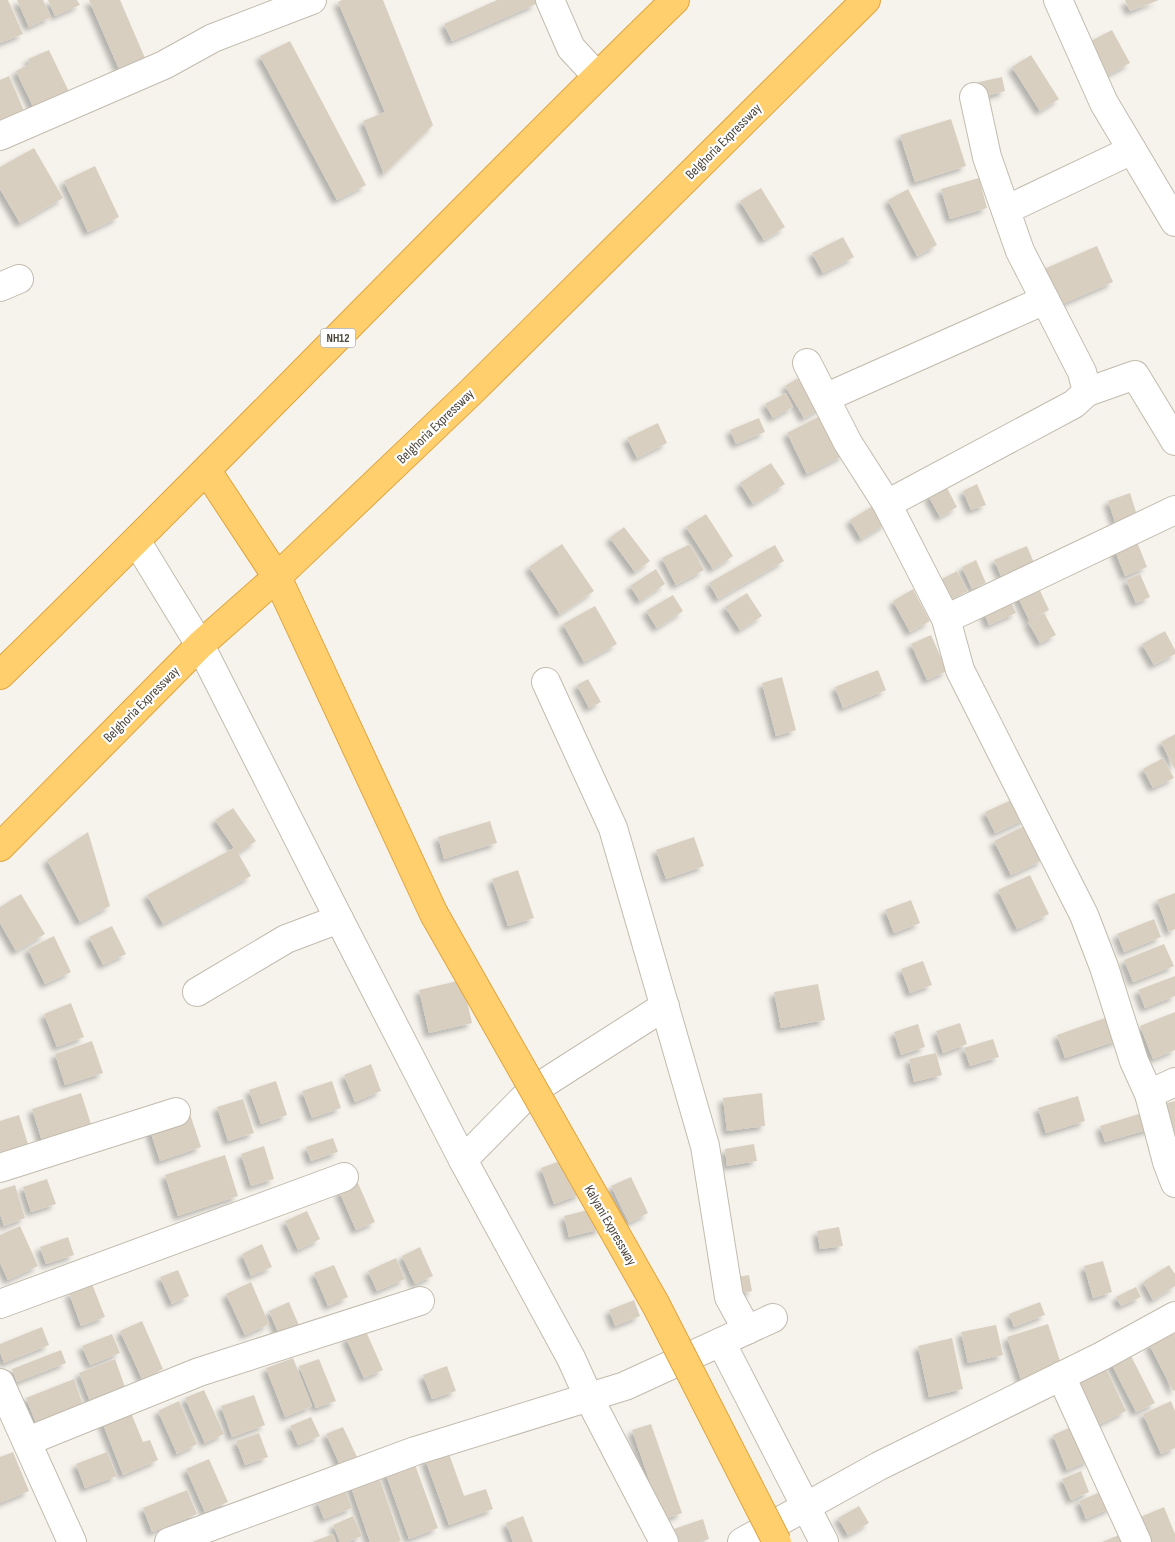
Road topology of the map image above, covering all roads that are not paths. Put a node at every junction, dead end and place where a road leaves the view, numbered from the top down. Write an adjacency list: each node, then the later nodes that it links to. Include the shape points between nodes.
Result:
1 (312, 0): 8 (street, via 213,38 164,65)
2 (550, 0): 6 (street, via 571,48)
3 (675, 0): 6 (highway, NH12)
4 (866, 0): 21 (highway, Belghoria Expressway, via 471,392)
5 (1058, 0): 9 (street, via 1090,77)
6 (597, 76): 17 (highway, NH12)
7 (974, 97): 10 (street, via 988,157)
8 (0, 136)
9 (1132, 150): 10 (street); 11 (street)
10 (1006, 210): 12 (street, via 1020,251)
11 (1175, 222)
12 (1045, 300): 14 (street, via 1082,372); 15 (street)
13 (807, 363): 15 (street)
14 (1087, 392): 16 (street, via 1135,375); 18 (street, via 1074,404)
15 (826, 398): 18 (street, via 848,443)
16 (1175, 441)
17 (207, 471): 20 (highway, NH12); 21 (highway, Kalyani Expressway)
18 (887, 504): 22 (street)
19 (1175, 510): 22 (street)
20 (137, 542): 23 (highway, NH12); 24 (street)
21 (277, 577): 24 (highway, Belghoria Expressway); 54 (highway, Kalyani Expressway, bridge, via 434,914 656,1305)
22 (946, 618): 33 (street, via 960,670 1084,916 1134,1061)
23 (36, 640): 25 (street); 26 (highway, NH12)
24 (200, 645): 28 (highway, Belghoria Expressway); 29 (street)
25 (0, 663)
26 (0, 675)
27 (546, 682): 31 (street, via 613,828)
28 (0, 847)
29 (339, 919): 30 (street, via 286,940); 35 (street)
30 (197, 992)
31 (666, 1006): 35 (street, via 529,1093); 43 (street, via 705,1146 729,1297)
32 (1175, 1082): 33 (street)
33 (1149, 1094): 38 (street)
34 (176, 1112): 36 (street)
35 (464, 1160): 47 (street, via 571,1358)
36 (0, 1168)
37 (344, 1177): 40 (street)
38 (1175, 1184)
39 (420, 1300): 48 (street, via 199,1372)
40 (0, 1304)
41 (1175, 1316): 45 (street)
42 (774, 1318): 43 (street)
43 (747, 1330): 44 (street)
44 (721, 1342): 47 (street, via 625,1386); 49 (street)
45 (1061, 1376): 49 (street, via 879,1466); 56 (street)
46 (0, 1384): 48 (street)
47 (589, 1398): 51 (street, via 415,1451); 52 (street)
48 (28, 1441): 50 (street)
49 (806, 1507): 53 (street); 55 (street)
50 (72, 1542)
51 (169, 1542)
52 (664, 1542)
53 (742, 1542)
54 (777, 1542)
55 (824, 1542)
56 (1137, 1542)

